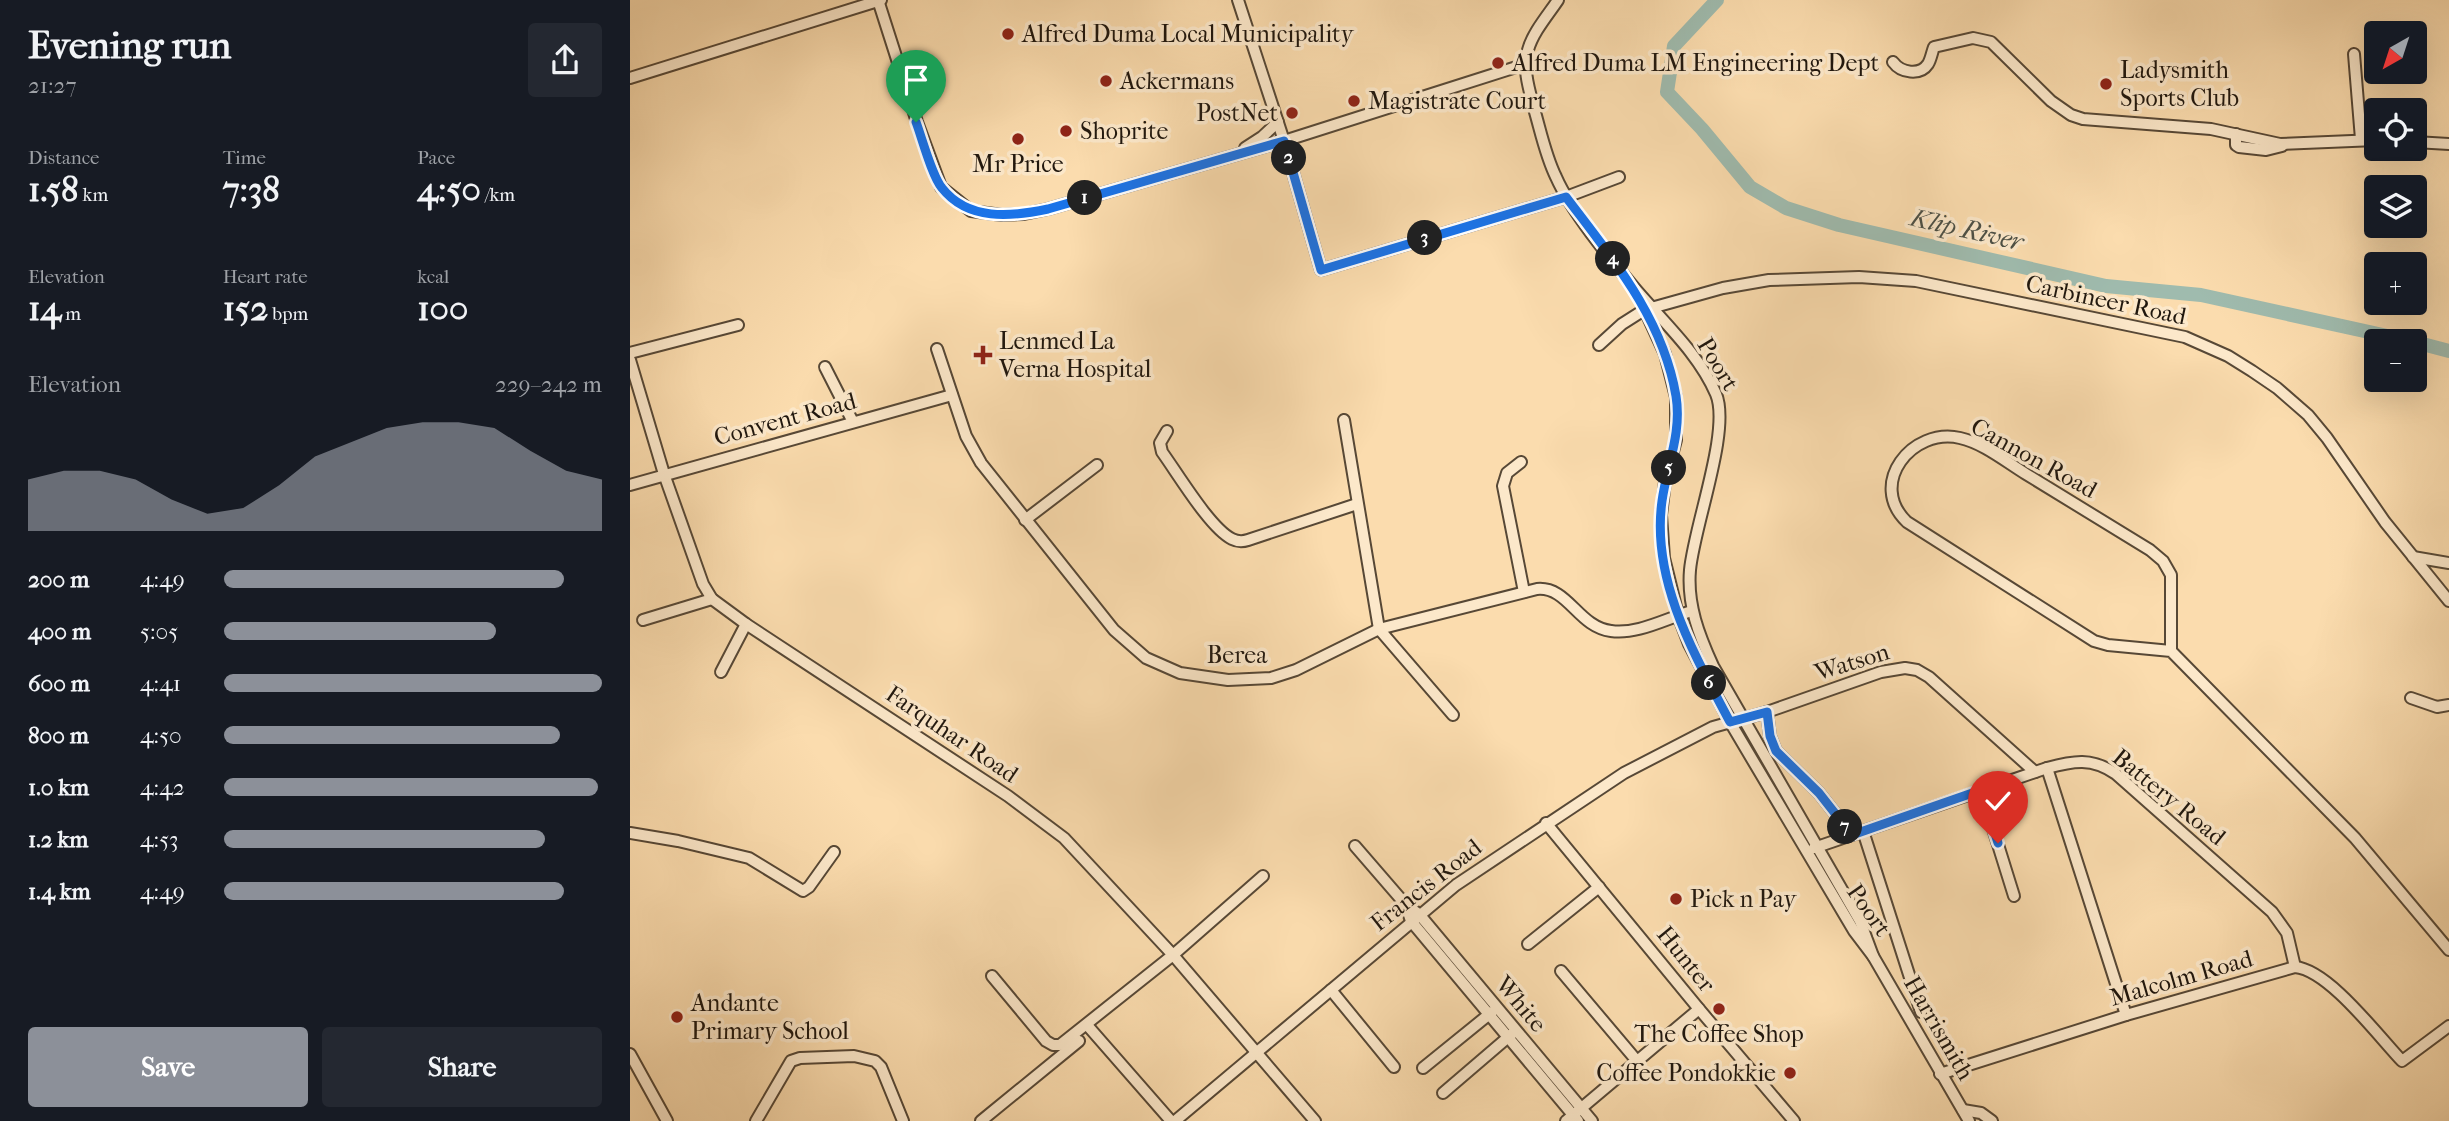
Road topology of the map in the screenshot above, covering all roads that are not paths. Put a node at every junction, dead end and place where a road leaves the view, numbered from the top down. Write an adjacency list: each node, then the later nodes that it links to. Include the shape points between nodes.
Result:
1 (879, 0): 7 (street); 13 (street, via 941,187 971,211 1002,215 1036,212)
2 (1238, 0): 8 (street)
3 (1558, 0): 6 (street, Poort, via 1530,43)
4 (2354, 54): 9 (street)
5 (1893, 62): 9 (street, via 1898,69 1923,70 1934,47 1973,38 1991,42 2051,101 2075,117 2189,126 2288,144)
6 (1526, 64): 10 (street); 15 (street, Poort, via 1553,172)
7 (630, 78)
8 (1278, 122): 10 (street); 13 (street)
9 (2361, 139)
10 (1284, 141): 13 (street); 15 (street, via 1321,270)
11 (2427, 143): 12 (street)
12 (2449, 144)
13 (1233, 155)
14 (1619, 177): 15 (street)
15 (1566, 197): 16 (street, Poort)
16 (1649, 308): 18 (street); 33 (street, Carbineer Road, via 1752,281 1877,277 2185,337 2244,366 2308,415); 38 (street, Poort, via 1705,374 1720,410 1692,556); 39 (street, Poort, via 1676,397 1676,440 1661,515 1664,558)
17 (738, 325): 20 (street)
18 (1599, 345)
19 (937, 349): 23 (street, Berea)
20 (630, 353)
21 (630, 360): 29 (street)
22 (825, 368): 25 (street)
23 (952, 395): 25 (street, Convent Road); 32 (street, Berea, via 973,450)
24 (1343, 420): 31 (street)
25 (853, 422): 29 (street, Convent Road)
26 (1167, 431): 31 (street, via 1160,443 1162,453 1210,518 1235,541)
27 (1521, 462): 35 (street, via 1507,473 1503,486)
28 (1097, 465): 32 (street)
29 (664, 474): 30 (street, Convent Road); 36 (street)
30 (630, 485)
31 (1357, 504): 42 (street)
32 (1025, 520): 42 (street, Berea, via 1124,641 1146,659 1180,673 1227,680 1271,678)
33 (2413, 557): 34 (street); 37 (street, Carbineer Road)
34 (2449, 563)
35 (1524, 592): 39 (street, Berea, via 1556,592 1583,619 1612,632); 42 (street, Berea)
36 (712, 600): 40 (street); 41 (street, Farquhar Road)
37 (2449, 601)
38 (1692, 611): 39 (street, Berea); 49 (street, Poort, via 1712,663)
39 (1678, 615): 50 (street, Poort)
40 (643, 620)
41 (746, 624): 44 (street); 68 (street, Farquhar Road, via 1049,825 1090,862)
42 (1379, 629): 48 (street)
43 (2171, 651): 43 (street, Cannon Road, via 2094,641 1907,522 1892,497 1892,477 1899,464 1928,441 1966,440 2150,550 2171,575); 67 (street, via 2355,838)
44 (721, 673)
45 (2411, 698): 46 (street, via 2437,707)
46 (2449, 705)
47 (1767, 712): 49 (street, Watson); 52 (street, Watson, via 1881,672 1911,669 1929,677); 57 (street, via 1776,751 1819,793)
48 (1453, 715)
49 (1743, 719): 50 (street, Watson); 59 (street, Poort)
50 (1730, 722): 54 (street, Francis Road, via 1666,750); 60 (street, Poort)
51 (2047, 768): 52 (street, Battery Road); 70 (street, Battery Road, via 2081,760 2116,774 2279,919 2291,942); 77 (street)
52 (2035, 772): 53 (street, Battery Road)
53 (1981, 790): 55 (street, Battery Road); 64 (street)
54 (1546, 823): 63 (street, Hunter); 65 (street, Francis Road, via 1468,875)
55 (1863, 831): 57 (street, Battery Road); 76 (street)
56 (630, 833): 61 (street, via 749,858 803,891)
57 (1852, 835): 59 (street, Battery Road)
58 (1355, 846): 65 (street)
59 (1818, 846): 60 (street, Battery Road); 69 (street, Poort, via 1864,929)
60 (1807, 850): 69 (street, Poort)
61 (834, 852)
62 (1263, 876): 68 (street)
63 (1599, 887): 66 (street); 74 (street, Hunter)
64 (2014, 896)
65 (1415, 918): 73 (street, Francis Road); 75 (street, White)
66 (1528, 944)
67 (2449, 950)
68 (1173, 955): 79 (street); 81 (street, Farquhar Road)
69 (1873, 956): 86 (street, Harrismith)
70 (2295, 967): 77 (street, Malcolm Road); 78 (street, via 2327,982 2402,1061)
71 (1562, 971): 82 (street)
72 (992, 976): 79 (street, via 1053,1045)
73 (1331, 990): 81 (street, Francis Road); 84 (street)
74 (1699, 1009): 82 (street); 97 (street, Hunter)
75 (1493, 1012): 80 (street, White); 85 (street)
76 (1921, 1012)
77 (2126, 1015): 86 (street, Malcolm Road)
78 (2449, 1026)
79 (1089, 1028): 93 (street); 94 (street)
80 (1512, 1034): 87 (street); 88 (street, White)
81 (1257, 1053): 94 (street, Francis Road); 95 (street, Farquhar Road)
82 (1637, 1061): 88 (street)
83 (632, 1062): 90 (street)
84 (1394, 1067)
85 (1423, 1068)
86 (1940, 1074): 89 (street, Harrismith)
87 (1443, 1093)
88 (1575, 1116): 96 (street, White)
89 (1965, 1117): 98 (street, via 1981,1114)
90 (667, 1121)
91 (756, 1121): 92 (street, via 791,1061 854,1056 869,1058 881,1068)
92 (903, 1121)
93 (981, 1121)
94 (1173, 1121)
95 (1315, 1121)
96 (1592, 1121)
97 (1794, 1121)
98 (1992, 1121)

